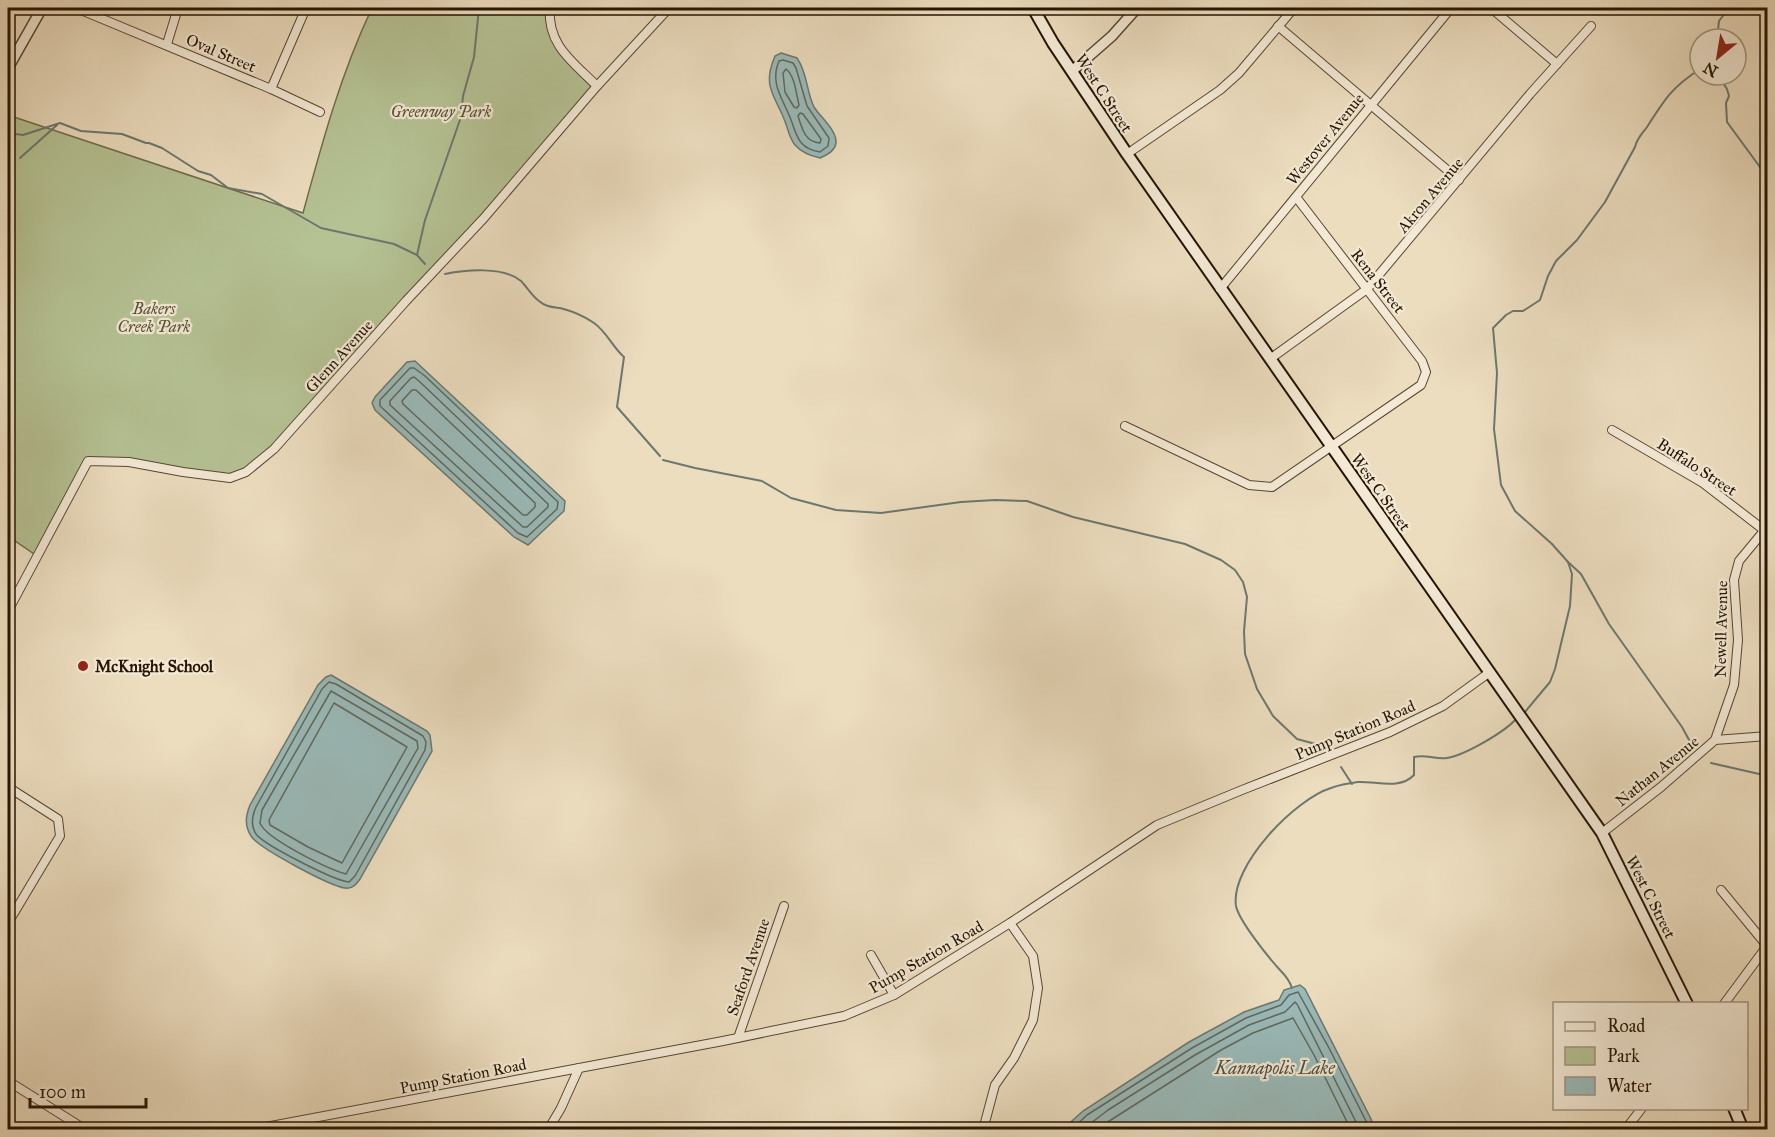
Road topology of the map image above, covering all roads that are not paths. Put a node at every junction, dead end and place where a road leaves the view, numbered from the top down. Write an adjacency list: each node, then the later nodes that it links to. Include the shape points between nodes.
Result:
1 (42, 8): 16 (street)
2 (76, 8): 14 (street, Oval Street)
3 (178, 8): 14 (street)
4 (306, 8): 19 (street)
5 (550, 8): 18 (street, via 557,45)
6 (669, 8): 18 (street, Glenn Avenue)
7 (1033, 8): 17 (main road, West C Street)
8 (1137, 8): 17 (street)
9 (1294, 8): 12 (street)
10 (1451, 8): 20 (street, Westover Avenue)
11 (1491, 8): 15 (street)
12 (1278, 26): 20 (street); 22 (street, via 1220,90)
13 (1591, 26): 15 (street, Akron Avenue)
14 (167, 44): 19 (street, Oval Street)
15 (1557, 64): 23 (street, Akron Avenue)
16 (8, 68)
17 (1072, 71): 22 (main road, West C Street)
18 (597, 86): 32 (street, Glenn Avenue, via 484,218 274,449 246,472 230,478 129,462 88,461)
19 (271, 89): 21 (street, Oval Street)
20 (1370, 104): 23 (street); 24 (street, Westover Avenue)
21 (320, 112)
22 (1127, 154): 25 (main road, West C Street)
23 (1459, 180): 26 (street, Akron Avenue)
24 (1296, 197): 25 (street, Westover Avenue); 26 (street, Rena Street)
25 (1220, 289): 27 (main road, West C Street)
26 (1367, 289): 27 (street, Akron Avenue); 30 (street, Rena Street, via 1422,361 1426,372 1420,385)
27 (1269, 360): 30 (main road, West C Street)
28 (1125, 426): 30 (street, via 1250,485 1272,487)
29 (1612, 430): 31 (street, Buffalo Street, via 1704,483)
30 (1332, 446): 33 (main road, West C Street)
31 (1766, 528): 35 (street, Newell Avenue, via 1739,561 1734,580 1738,640 1734,685)
32 (8, 611)
33 (1490, 672): 37 (main road, West C Street); 41 (street, Pump Station Road, via 1443,706 1390,732 1157,825)
34 (1767, 736): 35 (street, Nathan Avenue)
35 (1715, 740): 37 (street, Nathan Avenue)
36 (8, 787): 40 (street, via 58,819 60,836)
37 (1602, 832): 45 (main road, West C Street)
38 (1721, 890): 42 (street)
39 (784, 906): 47 (street, Seaford Avenue)
40 (8, 923)
41 (1010, 923): 44 (street, Pump Station Road); 55 (street, via 1033,956 1038,988 1033,1020 995,1085)
42 (1767, 946): 46 (street)
43 (871, 955): 44 (street)
44 (894, 995): 47 (street, Pump Station Road, via 844,1016)
45 (1686, 1002)
46 (1725, 1002)
47 (738, 1038): 48 (street, Pump Station Road)
48 (579, 1068): 53 (street, Pump Station Road); 54 (street)
49 (8, 1081): 52 (street)
50 (1640, 1110): 56 (street)
51 (1735, 1110): 57 (main road)
52 (86, 1130)
53 (249, 1130)
54 (548, 1130)
55 (983, 1130)
56 (1625, 1130)
57 (1743, 1130)

